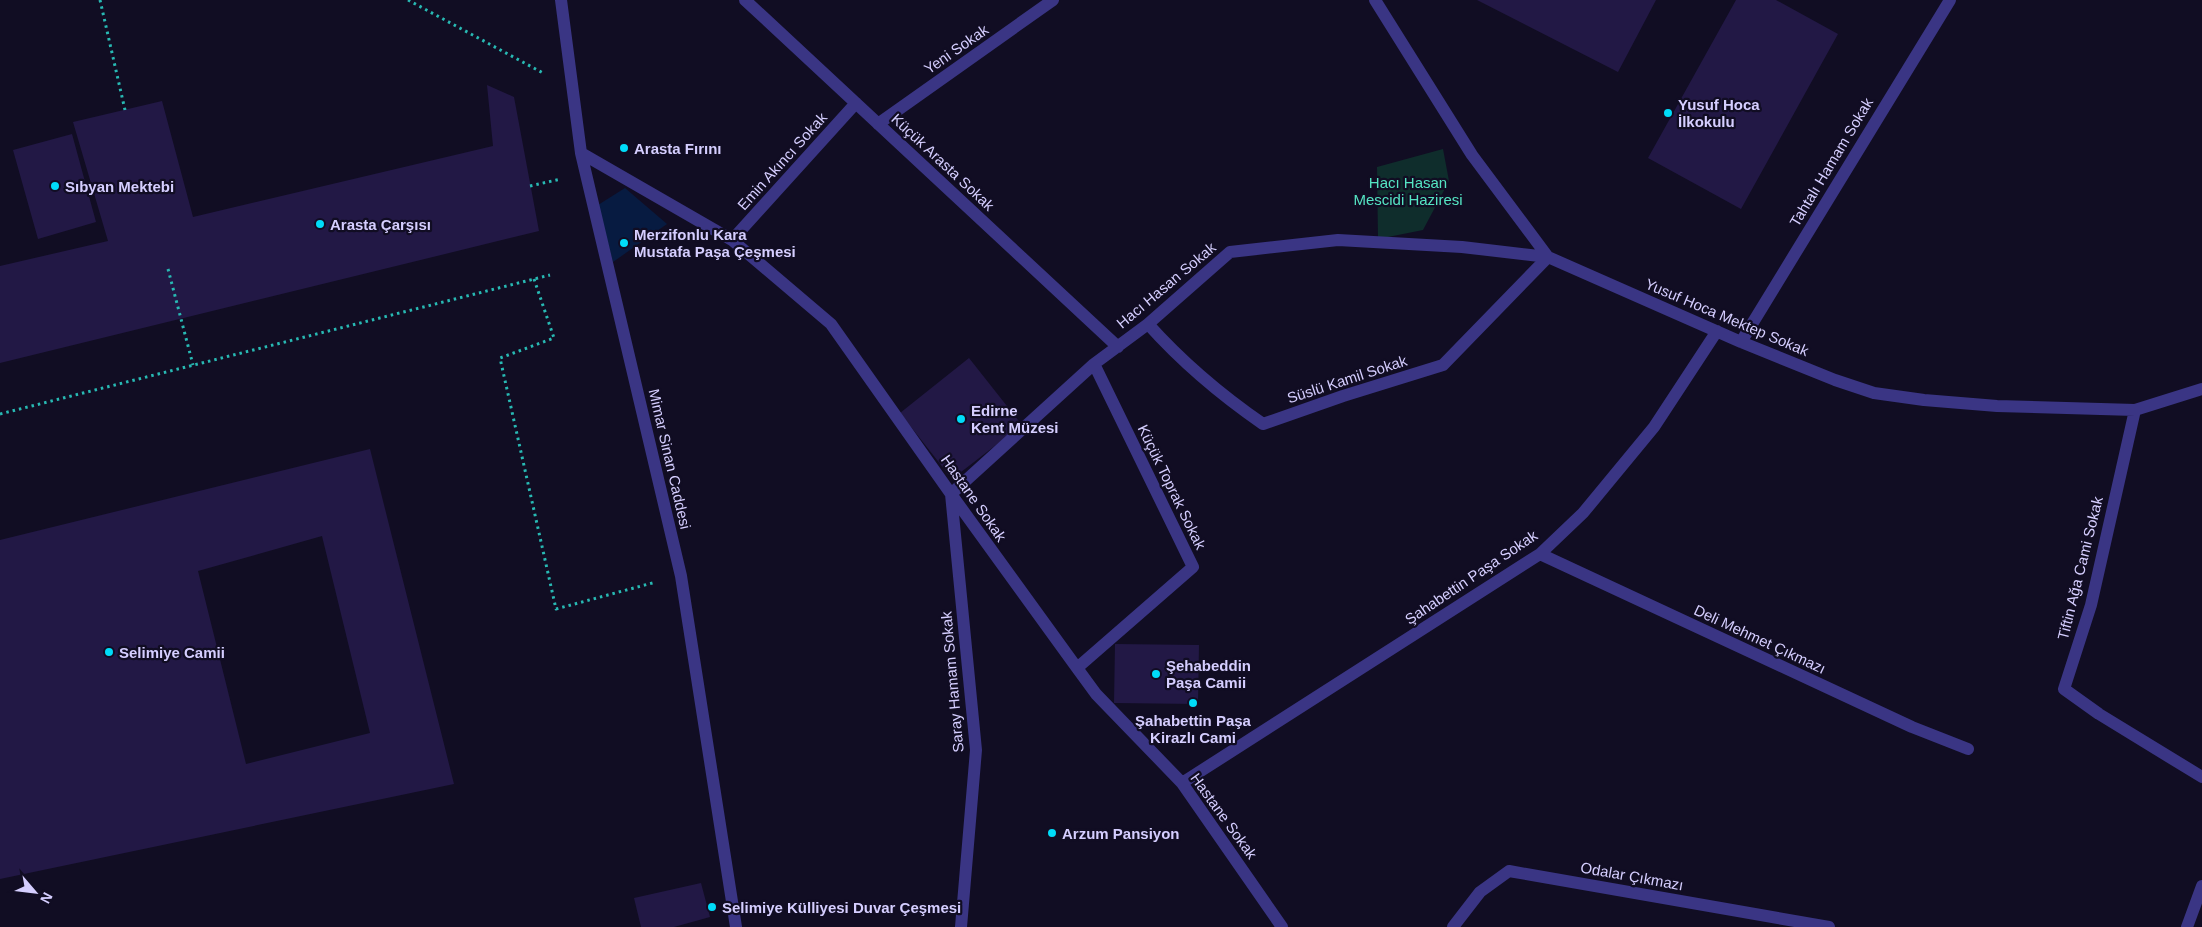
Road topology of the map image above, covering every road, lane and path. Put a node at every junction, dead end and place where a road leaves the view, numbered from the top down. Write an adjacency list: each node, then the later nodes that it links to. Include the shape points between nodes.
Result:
1 (100, 0): 10 (path)
2 (408, 0): 8 (path)
3 (561, 0): 8 (street, Mimar Sinan Caddesi)
4 (745, 0): 9 (street, Küçük Arasta Sokak)
5 (1053, 0): 11 (street, Yeni Sokak)
6 (1375, 0): 14 (street, Yusuf Hoca Mektep Sokak, via 1472,155)
7 (1950, 0): 20 (street, Tahtalı Hamam Sokak)
8 (572, 88): 12 (street, Mimar Sinan Caddesi)
9 (856, 103): 11 (street, Küçük Arasta Sokak); 13 (street, Emin Akıncı Sokak)
10 (125, 110)
11 (878, 124): 21 (street, Küçük Arasta Sokak)
12 (581, 153): 13 (street, Hastane Sokak); 29 (street, Mimar Sinan Caddesi)
13 (732, 240): 27 (street, Hastane Sokak, via 831,324)
14 (1548, 257): 18 (street, Hacı Hasan Sokak, via 1462,247 1338,240 1230,252); 18 (street, Süslü Kamil Sokak, via 1443,365 1263,424 1224,397); 19 (street, Yusuf Hoca Mektep Sokak)
15 (168, 269): 23 (path)
16 (550, 275): 17 (path)
17 (534, 278): 23 (path); 29 (path, via 554,338 500,358 556,609)
18 (1148, 324): 21 (street, Hacı Hasan Sokak)
19 (1717, 331): 20 (street, Yusuf Hoca Mektep Sokak); 28 (street, Şahabettin Paşa Sokak, via 1654,427 1583,513)
20 (1741, 342): 25 (street, Yusuf Hoca Mektep Sokak, via 1874,393 1997,406)
21 (1118, 347): 22 (street, Hacı Hasan Sokak)
22 (1094, 364): 27 (street, Hacı Hasan Sokak); 30 (street, Küçük Toprak Sokak, via 1193,567)
23 (193, 365): 26 (path)
24 (2202, 388): 25 (street, Yusuf Hoca Mektep Sokak)
25 (2135, 410): 32 (street, Tiftin Ağa Cami Sokak, via 2091,605 2064,689)
26 (0, 414)
27 (951, 494): 30 (street, Hastane Sokak); 36 (street, Saray Hamam Sokak, via 976,750)
28 (1540, 554): 31 (street, Deli Mehmet Çıkmazı, via 1912,727); 33 (street, Şahabettin Paşa Sokak)
29 (681, 576): 35 (street, Mimar Sinan Caddesi)
30 (1077, 668): 33 (street, Hastane Sokak, via 1096,694)
31 (1968, 749)
32 (2202, 777)
33 (1182, 783): 37 (street, Hastane Sokak)
34 (2202, 886): 40 (street)
35 (735, 926)
36 (961, 927)
37 (1282, 927)
38 (1453, 927): 39 (street, Odalar Çıkmazı, via 1480,892 1509,871)
39 (1829, 927)
40 (2187, 927)

